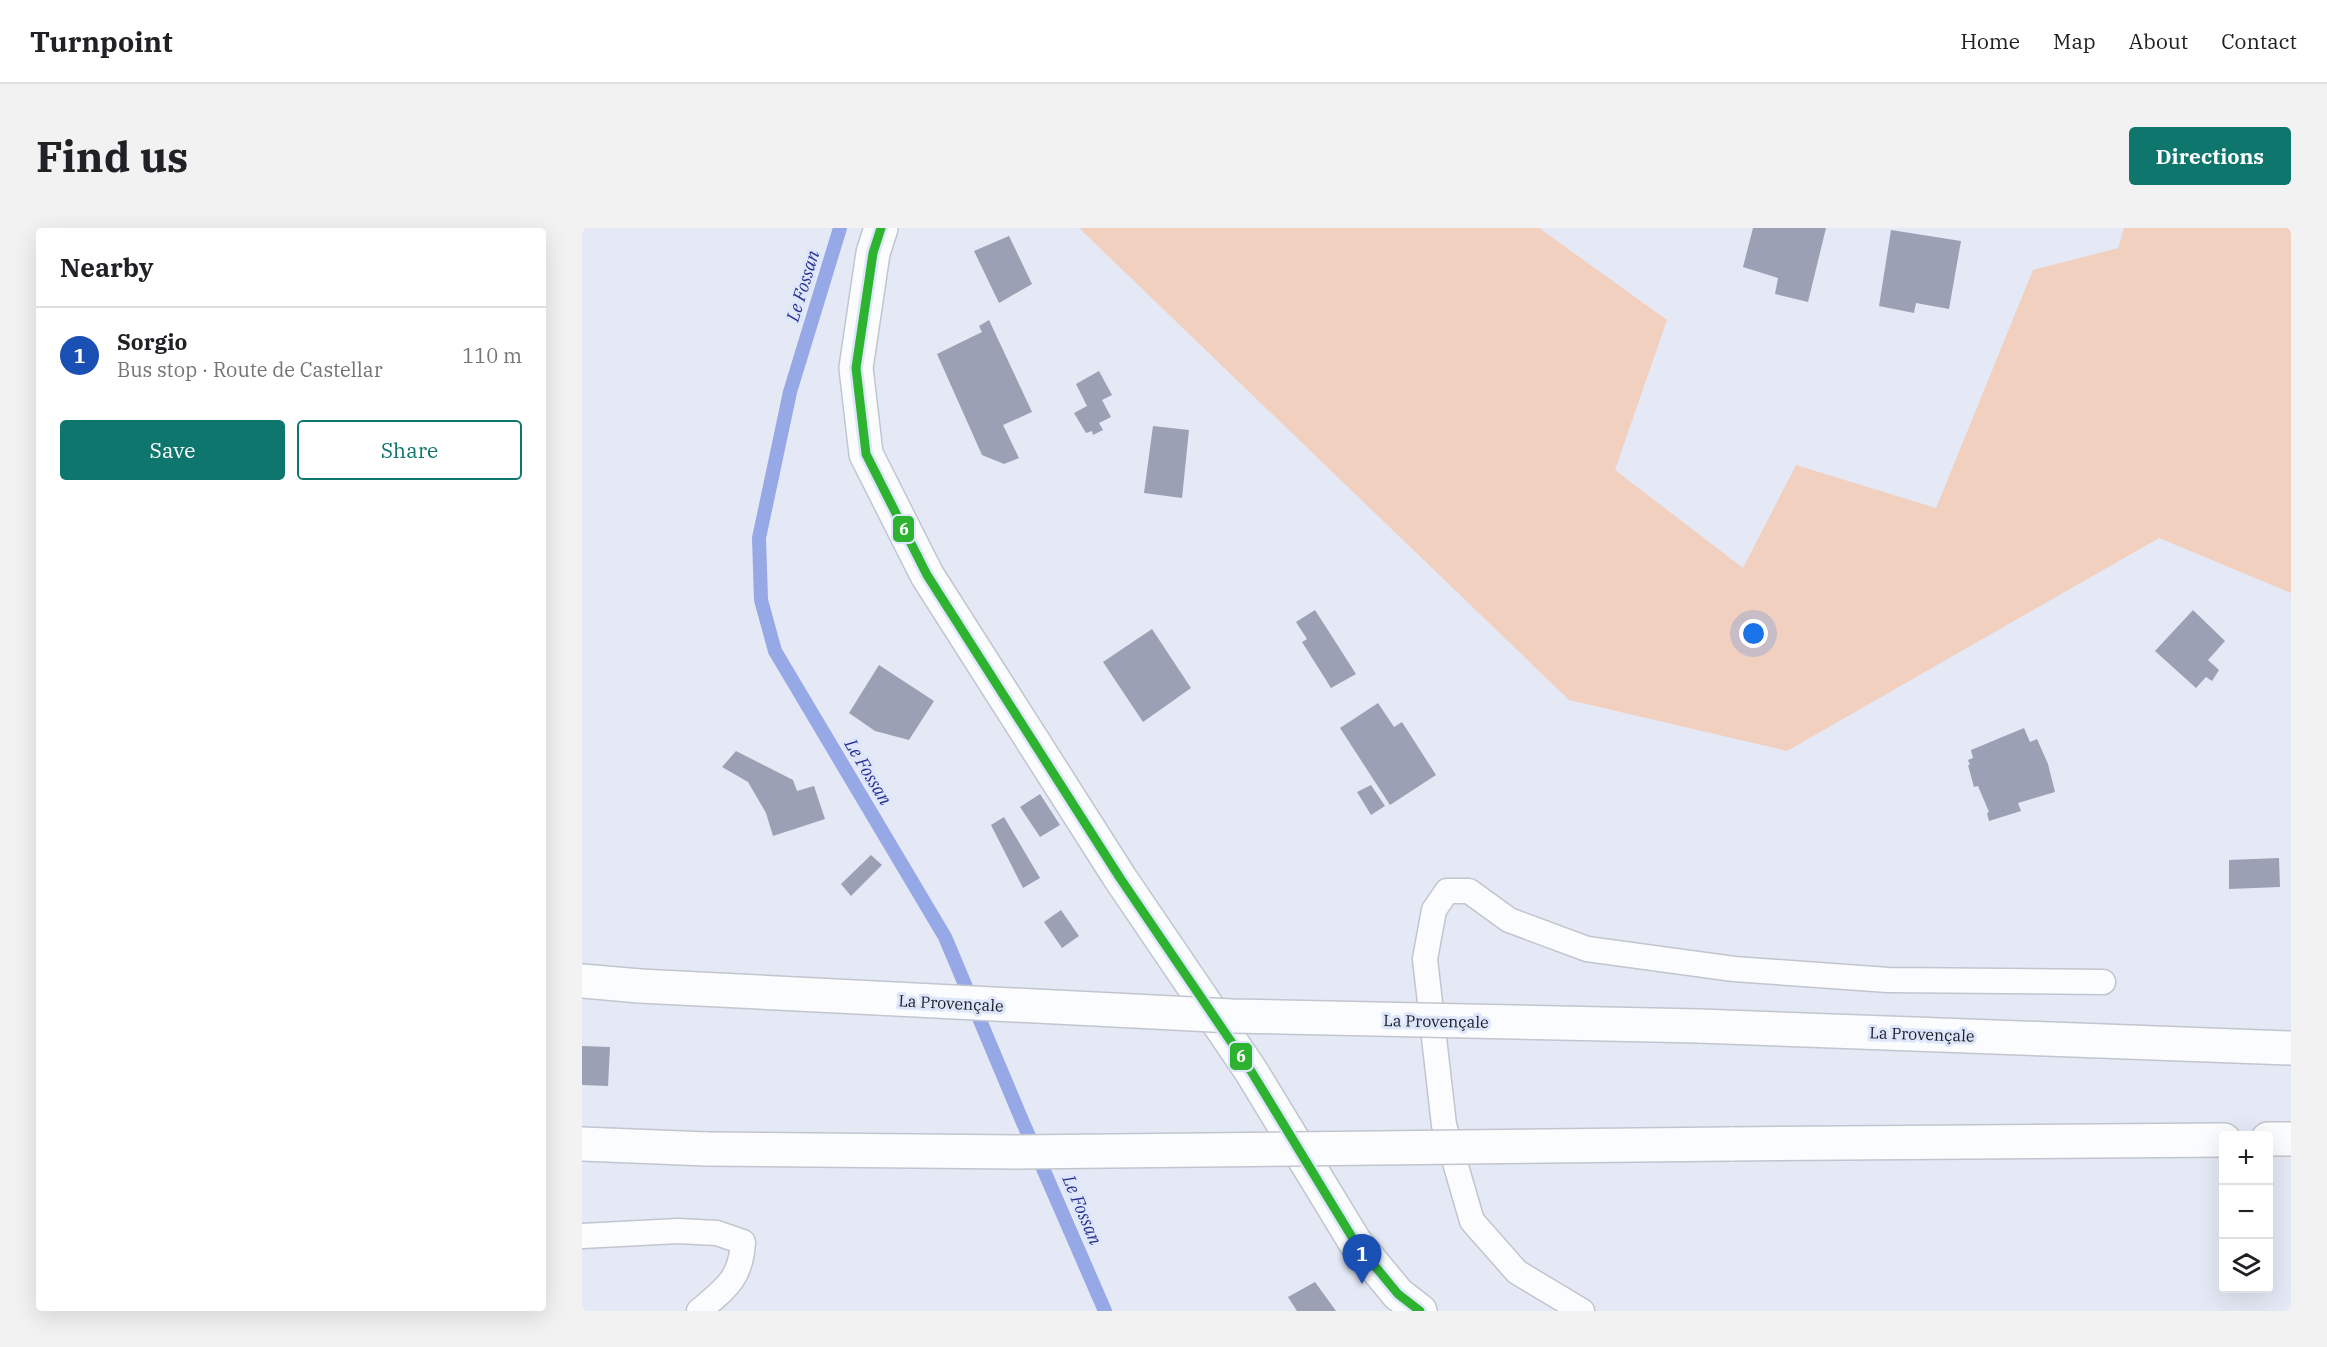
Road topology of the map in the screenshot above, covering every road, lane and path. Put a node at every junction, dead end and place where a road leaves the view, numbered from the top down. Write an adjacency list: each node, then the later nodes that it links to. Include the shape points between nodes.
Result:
1 (881, 228): 11 (main road, via 873,253 856,368 866,454 927,575 1120,878 1251,1071 1355,1242 1398,1294)
2 (582, 981): 4 (main road, La Provençale, bridge, via 1232,1016 1699,1026)
3 (2103, 982): 12 (lane, via 1888,980 1723,968 1587,949 1509,920 1469,891 1447,891 1434,910 1425,959 1444,1125 1472,1221 1517,1272)
4 (2291, 1048)
5 (2273, 1139): 6 (main road)
6 (2291, 1139)
7 (2219, 1140): 8 (main road, bridge, via 1017,1152)
8 (582, 1144)
9 (582, 1236): 10 (lane, via 678,1231 717,1233 743,1242 742,1260 732,1282)
10 (699, 1311)
11 (1420, 1311)
12 (1582, 1311)

